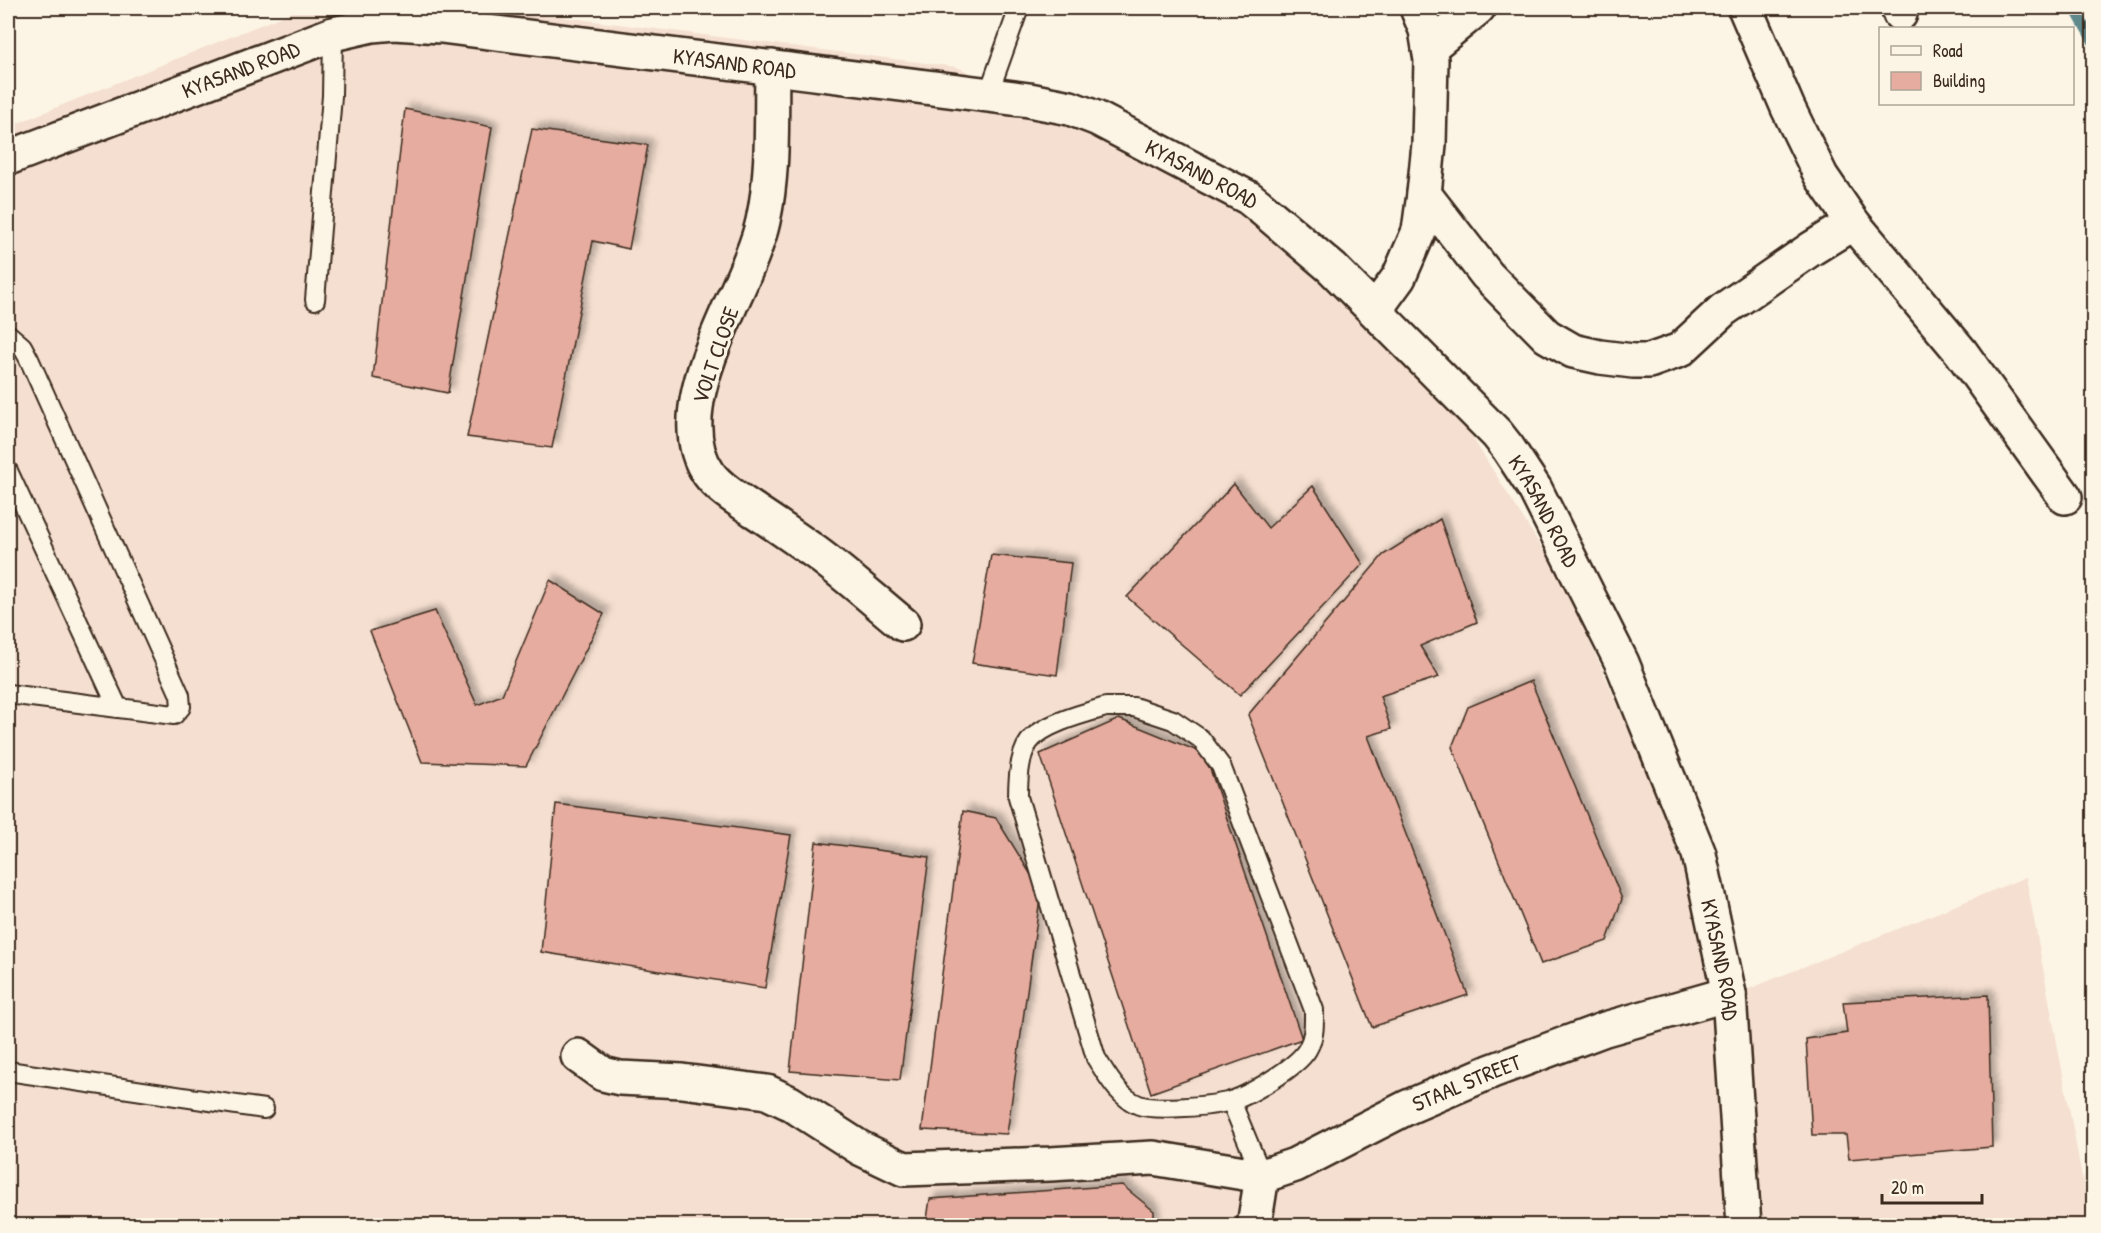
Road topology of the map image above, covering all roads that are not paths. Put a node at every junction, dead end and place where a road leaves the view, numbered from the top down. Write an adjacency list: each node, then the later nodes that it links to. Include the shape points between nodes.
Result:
1 (1019, 8): 8 (lane)
2 (1417, 8): 6 (street)
3 (1478, 8): 6 (street)
4 (1745, 8): 11 (street, via 1821,176)
5 (333, 34): 7 (street, KYASAND ROAD, via 372,25 429,25); 9 (street, KYASAND ROAD); 12 (lane, via 333,96)
6 (1429, 48): 10 (street)
7 (772, 67): 8 (street, KYASAND ROAD); 17 (street, VOLT CLOSE, via 770,165 763,222 702,378 694,427 699,453 709,474 728,491 817,553)
8 (988, 95): 13 (street, KYASAND ROAD, via 1070,108 1096,118 1249,198)
9 (8, 158)
10 (1425, 194): 11 (street, via 1487,275 1548,336 1573,351 1633,361 1649,361 1680,350 1723,310); 13 (street, via 1419,231 1399,277)
11 (1853, 223): 16 (street, via 1961,352)
12 (315, 300)
13 (1375, 310): 21 (street, KYASAND ROAD, via 1497,434 1535,489 1622,663 1699,854)
14 (8, 334): 20 (lane, via 22,346 29,359 180,696 181,707 174,715)
15 (8, 471): 20 (lane)
16 (2065, 497)
17 (903, 624)
18 (8, 693): 19 (lane); 20 (lane)
19 (8, 700)
20 (118, 708)
21 (1729, 994): 26 (street, STAAL STREET, via 1605,1029 1492,1071 1408,1107 1295,1165); 28 (street, KYASAND ROAD)
22 (578, 1056): 26 (street, via 603,1074 620,1078 767,1092 860,1148 904,1169 1152,1158)
23 (8, 1071): 25 (lane)
24 (1231, 1101): 24 (lane, via 1160,1109 1137,1105 1116,1088 1096,1058 1018,797 1018,771 1029,742 1052,724 1106,706 1134,707 1173,720 1201,739 1221,766 1314,1010 1314,1034 1306,1053 1285,1073); 26 (lane)
25 (264, 1109)
26 (1262, 1176): 27 (street)
27 (1254, 1226)
28 (1744, 1226)

